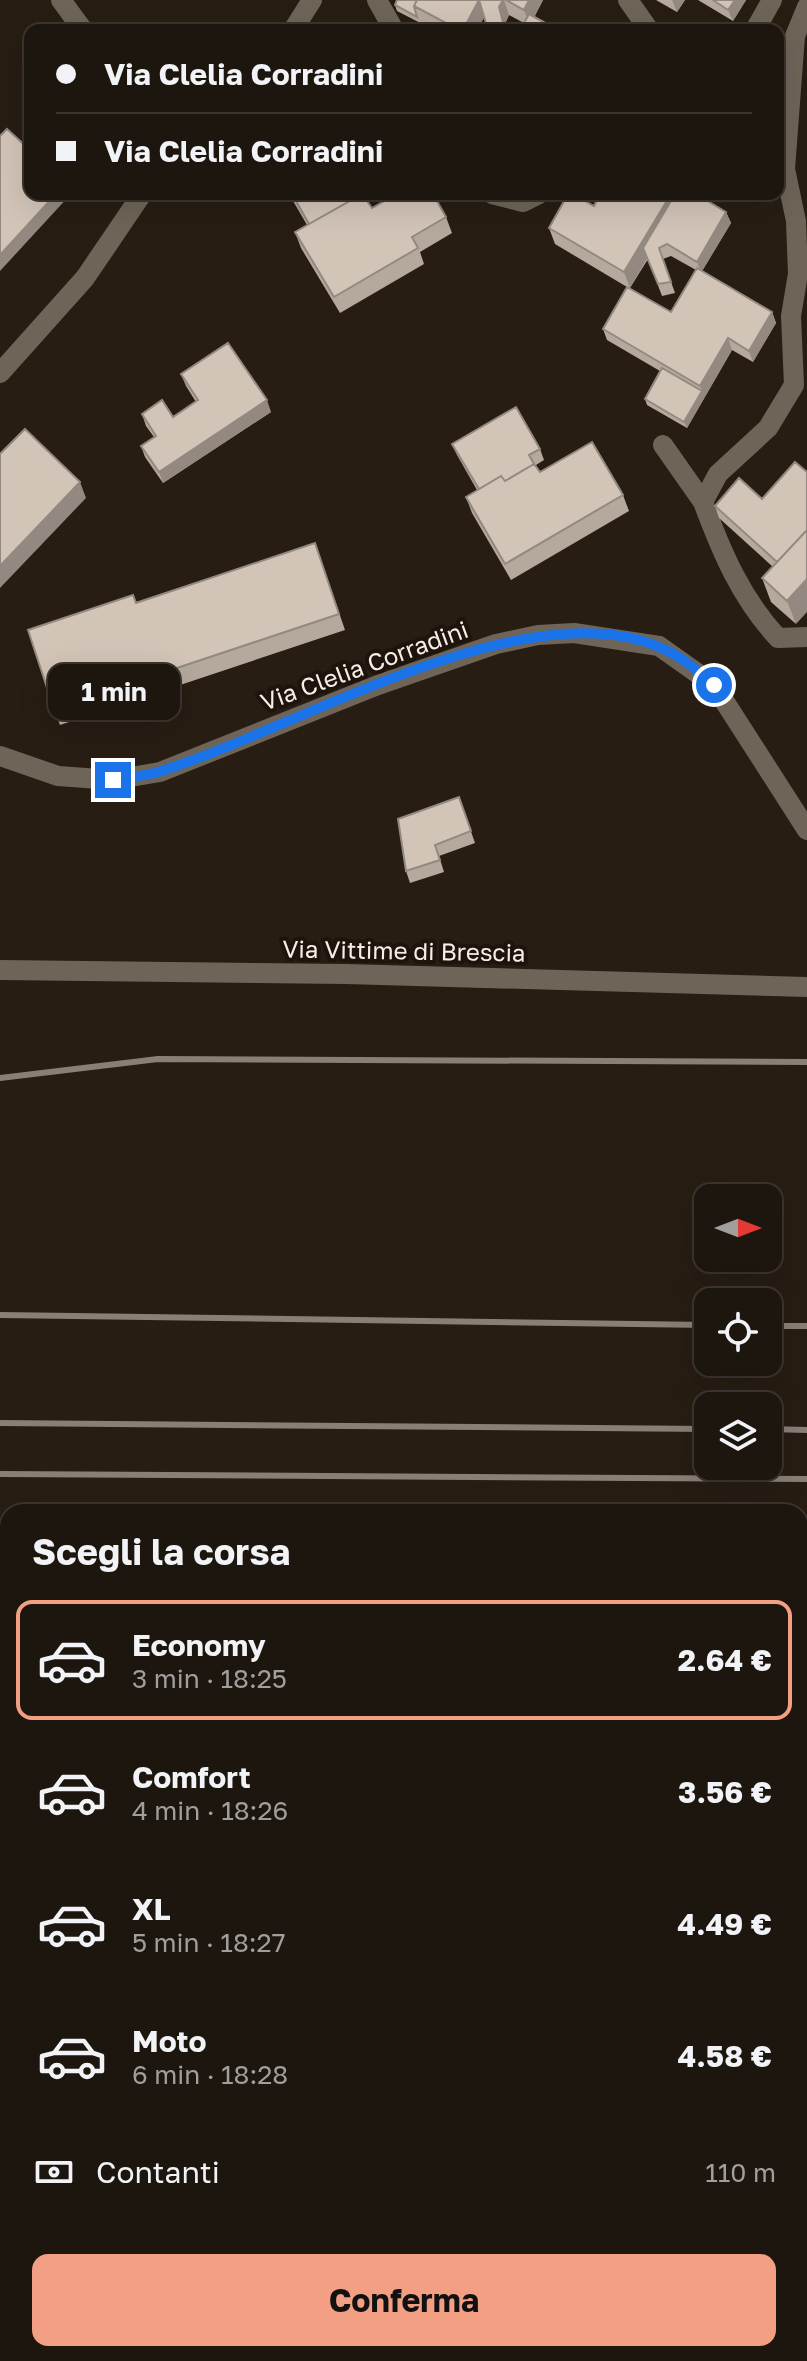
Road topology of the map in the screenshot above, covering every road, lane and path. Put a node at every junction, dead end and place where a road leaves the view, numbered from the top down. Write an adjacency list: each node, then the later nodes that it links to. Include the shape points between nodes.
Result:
1 (61, 0): 7 (street)
2 (312, 0): 8 (street)
3 (377, 0): 9 (street)
4 (628, 0): 10 (street)
5 (772, 0): 11 (street)
6 (807, 7): 14 (street, via 795,36 787,107 785,169 796,221 798,274)
7 (79, 24)
8 (297, 24)
9 (391, 24)
10 (645, 24)
11 (758, 24)
12 (138, 200): 15 (street, via 85,278)
13 (807, 344): 14 (street)
14 (791, 358): 17 (street, via 794,385 768,428 718,474)
15 (0, 373)
16 (663, 445): 17 (street)
17 (703, 502): 18 (street, via 751,608 778,638)
18 (807, 637)
19 (0, 756): 20 (street, Via Clelia Corradini, via 58,776 113,780 160,772 496,644 574,633 659,646 714,685)
20 (807, 830)
21 (0, 970): 22 (street, Via Vittime di Brescia)
22 (807, 987)

